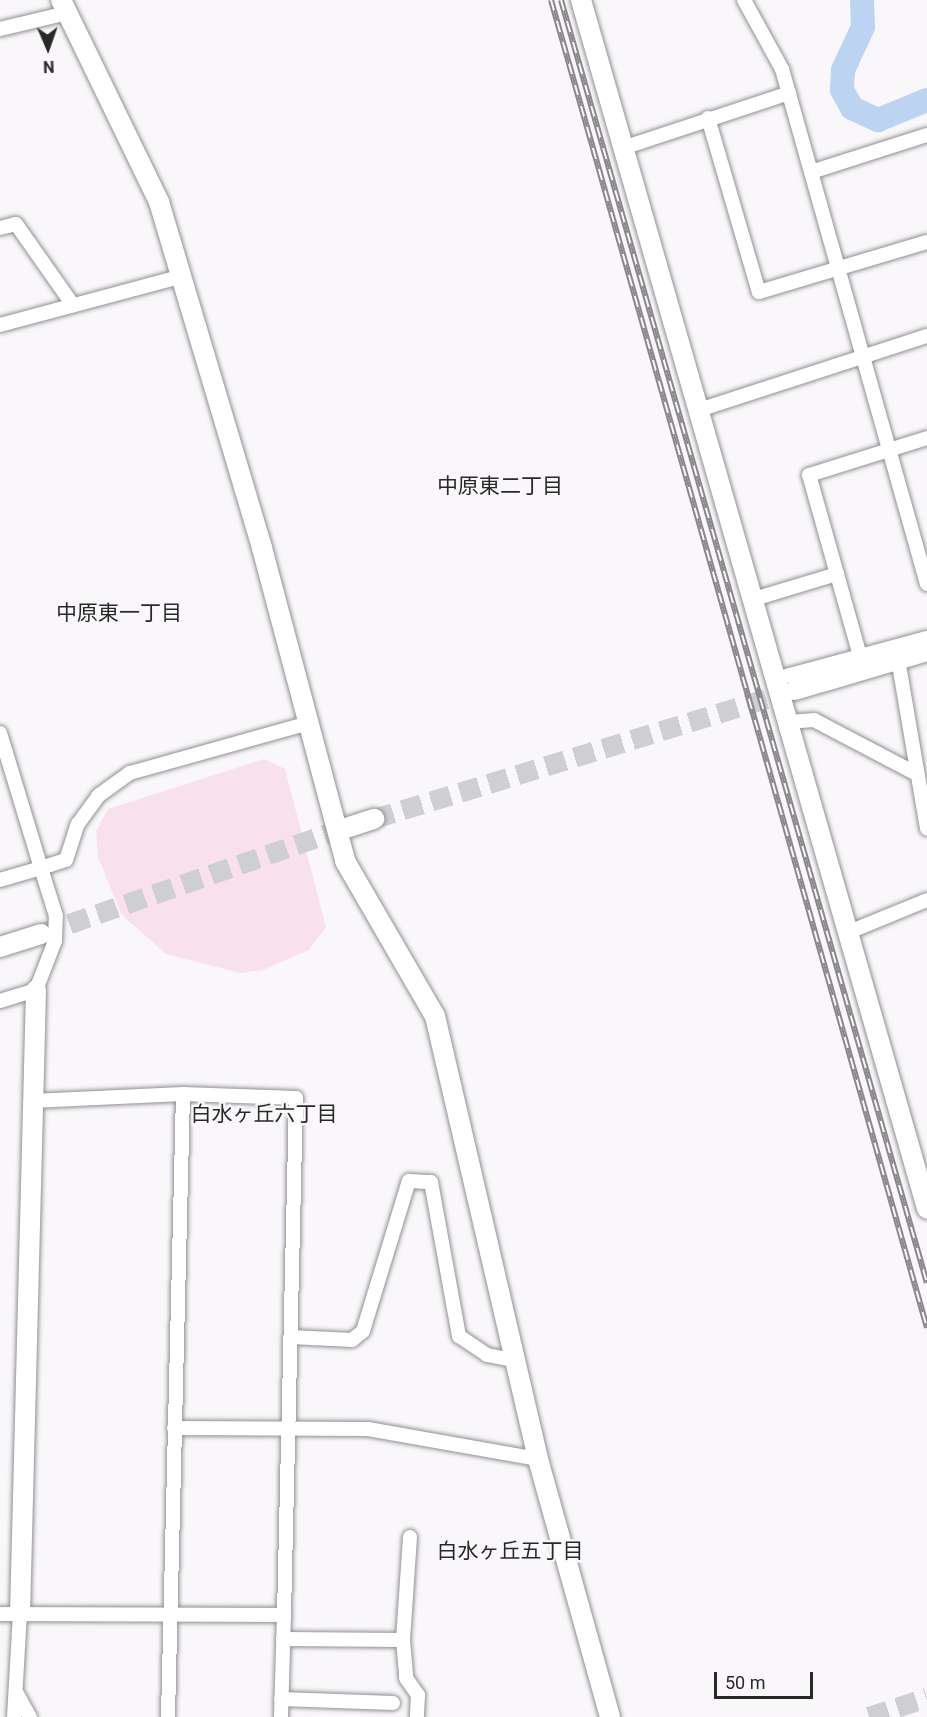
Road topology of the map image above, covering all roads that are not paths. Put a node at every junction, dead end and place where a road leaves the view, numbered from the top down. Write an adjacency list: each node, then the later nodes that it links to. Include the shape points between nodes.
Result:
1 (581, 0): 8 (street)
2 (744, 0): 5 (street, via 782,69)
3 (64, 6): 4 (street); 13 (street, via 135,145 159,202)
4 (0, 29)
5 (789, 93): 6 (street); 9 (street)
6 (708, 118): 8 (street); 12 (street, via 759,292)
7 (927, 135): 9 (street)
8 (623, 148): 18 (street)
9 (811, 172): 12 (street)
10 (0, 228): 14 (street, via 16,224)
11 (927, 242): 12 (street)
12 (837, 269): 17 (street)
13 (179, 277): 14 (street); 32 (street)
14 (73, 305): 15 (street)
15 (0, 325)
16 (927, 336): 17 (street)
17 (862, 356): 18 (street); 20 (street)
18 (699, 410): 24 (street)
19 (927, 438): 20 (street)
20 (888, 450): 21 (street); 22 (street, via 809,475)
21 (920, 536): 23 (street)
22 (837, 574): 24 (street); 27 (street)
23 (927, 584)
24 (754, 599): 29 (street)
25 (927, 638): 27 (street)
26 (927, 651): 28 (street)
27 (860, 656): 29 (street)
28 (898, 659): 30 (street); 34 (street)
29 (775, 679): 31 (street)
30 (795, 690)
31 (787, 722): 34 (street, via 814,720); 42 (street)
32 (309, 723): 39 (street, via 130,773 98,796 78,824 66,860); 51 (street, via 345,861 435,1016)
33 (0, 733): 35 (street)
34 (915, 773): 38 (street)
35 (6, 781): 39 (street)
36 (375, 819): 37 (street)
37 (343, 829)
38 (927, 829)
39 (41, 868): 40 (street); 45 (street, via 56,916 55,941)
40 (0, 880)
41 (927, 900): 42 (street)
42 (849, 932): 49 (street)
43 (41, 934): 44 (street)
44 (0, 947)
45 (36, 990): 46 (street); 48 (street)
46 (0, 1001)
47 (183, 1094): 48 (street); 50 (street, via 296,1098); 53 (street)
48 (32, 1101): 57 (street)
49 (927, 1208)
50 (291, 1337): 51 (street, via 352,1340 363,1331 409,1181 431,1182 459,1336 487,1355); 52 (street)
51 (517, 1361): 54 (street)
52 (287, 1425): 53 (street); 54 (street, via 368,1429); 59 (street)
53 (174, 1428): 58 (street)
54 (538, 1459): 70 (street)
55 (410, 1538): 61 (street)
56 (0, 1614): 57 (street)
57 (20, 1614): 58 (street); 62 (street)
58 (169, 1614): 59 (street); 67 (street)
59 (284, 1615): 60 (street)
60 (283, 1639): 61 (street); 63 (street)
61 (403, 1640): 69 (street, via 406,1678 418,1695)
62 (15, 1690): 65 (street); 66 (street)
63 (281, 1699): 64 (street); 68 (street)
64 (393, 1703)
65 (14, 1717)
66 (30, 1717)
67 (168, 1717)
68 (281, 1717)
69 (417, 1717)
70 (610, 1717)

